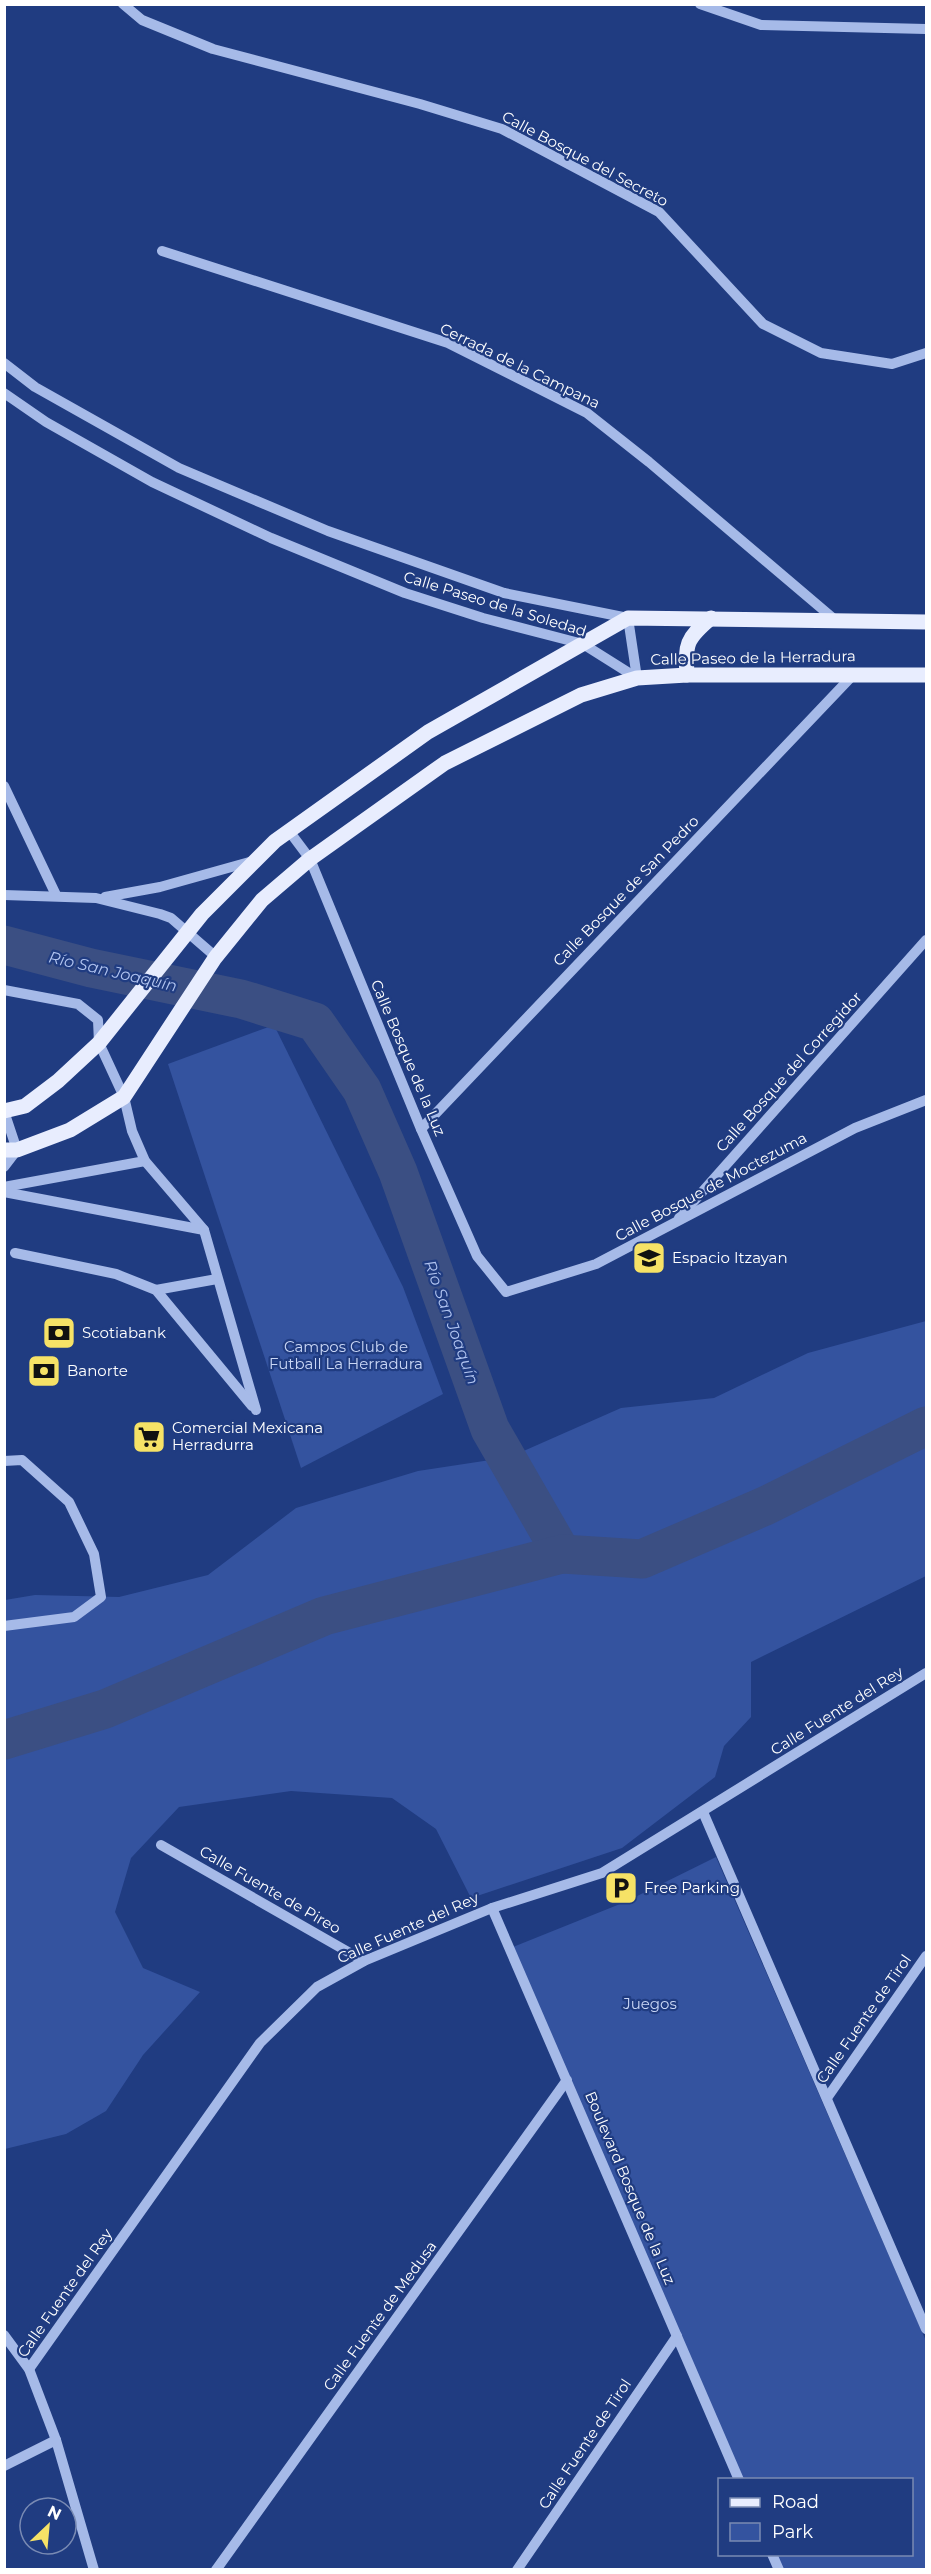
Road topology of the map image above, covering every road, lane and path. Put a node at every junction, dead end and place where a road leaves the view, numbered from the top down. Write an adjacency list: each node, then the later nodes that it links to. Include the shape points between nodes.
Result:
1 (123, 4): 5 (street, Calle Bosque del Secreto, via 142,20 213,49 502,129 659,212 763,324 821,353 892,364)
2 (700, 4): 3 (street, via 761,25)
3 (927, 29)
4 (162, 251): 10 (street, Cerrada de la Campana, via 448,344 587,413)
5 (927, 353)
6 (4, 363): 8 (street, Calle Paseo de la Soledad, via 35,387 179,468 328,531 504,594)
7 (4, 393): 12 (street, Calle Paseo de la Soledad, via 46,422 152,482 271,538 405,593)
8 (628, 618): 9 (main road); 12 (main road); 16 (street)
9 (711, 618): 10 (main road); 14 (main road, via 691,638 686,650)
10 (834, 619): 11 (main road)
11 (927, 622)
12 (583, 644): 16 (street, Calle Paseo de la Soledad); 18 (main road, via 428,732)
13 (854, 674): 14 (main road, Calle Paseo de la Herradura); 15 (main road, Calle Paseo de la Herradura); 32 (street, Calle Bosque de San Pedro)
14 (687, 675): 16 (main road, Calle Paseo de la Herradura)
15 (927, 675)
16 (637, 678): 19 (main road, Calle Paseo de la Herradura, via 581,695 445,763)
17 (4, 786): 22 (street)
18 (289, 831): 19 (street, Calle Bosque de la Luz); 20 (main road)
19 (310, 859): 26 (main road, Calle Paseo de la Herradura, via 262,900); 32 (street, Calle Bosque de la Luz)
20 (256, 860): 23 (street, via 160,887); 24 (main road)
21 (4, 895): 22 (street)
22 (56, 895): 23 (street)
23 (96, 898): 24 (street, via 171,918)
24 (187, 933): 26 (street); 28 (main road)
25 (927, 940): 38 (street, Calle Bosque del Corregidor)
26 (215, 958): 29 (main road, Calle Paseo de la Herradura)
27 (4, 990): 28 (street, via 78,1004 98,1020)
28 (100, 1042): 29 (street); 31 (main road, via 25,1106)
29 (124, 1096): 33 (main road, Calle Paseo de la Herradura, via 70,1130); 34 (street, via 132,1131)
30 (927, 1100): 38 (street, Calle Bosque de Moctezuma, via 855,1128)
31 (4, 1111): 33 (street)
32 (421, 1129): 43 (street, Calle Bosque de la Luz, via 477,1256)
33 (10, 1150): 35 (street)
34 (145, 1161): 36 (street); 39 (street)
35 (4, 1167)
36 (4, 1187)
37 (4, 1192): 39 (street)
38 (674, 1223): 43 (street, Calle Bosque de Moctezuma, via 596,1264)
39 (204, 1230): 41 (street)
40 (15, 1253): 42 (street, via 116,1274)
41 (217, 1279): 42 (street); 42 (street, via 256,1410)
42 (156, 1290)
43 (506, 1292)
44 (4, 1461): 45 (street, via 22,1460 69,1502 94,1554 101,1597 74,1617)
45 (4, 1626)
46 (927, 1673): 47 (street, Calle Fuente del Rey)
47 (703, 1812): 49 (street, Calle Fuente del Rey, via 602,1873); 53 (street)
48 (161, 1845): 51 (street, Calle Fuente de Pireo)
49 (492, 1908): 51 (street, Calle Fuente del Rey); 52 (street, Boulevard Bosque de la Luz)
50 (927, 1956): 53 (street, Calle Fuente de Tirol)
51 (364, 1960): 57 (street, Calle Fuente del Rey, via 317,1987 260,2043)
52 (567, 2080): 56 (street, Boulevard Bosque de la Luz); 63 (street, Calle Fuente de Medusa)
53 (827, 2098): 54 (street)
54 (927, 2329)
55 (4, 2335): 57 (street)
56 (677, 2336): 60 (street, Boulevard Bosque de la Luz); 64 (street, Calle Fuente de Tirol)
57 (29, 2369): 58 (street, Calle Fuente del Rey)
58 (56, 2440): 59 (street); 62 (street, Calle Fuente del Rey)
59 (4, 2466)
60 (738, 2478)
61 (773, 2556): 65 (street)
62 (94, 2570)
63 (216, 2570)
64 (517, 2570)
65 (779, 2570)

